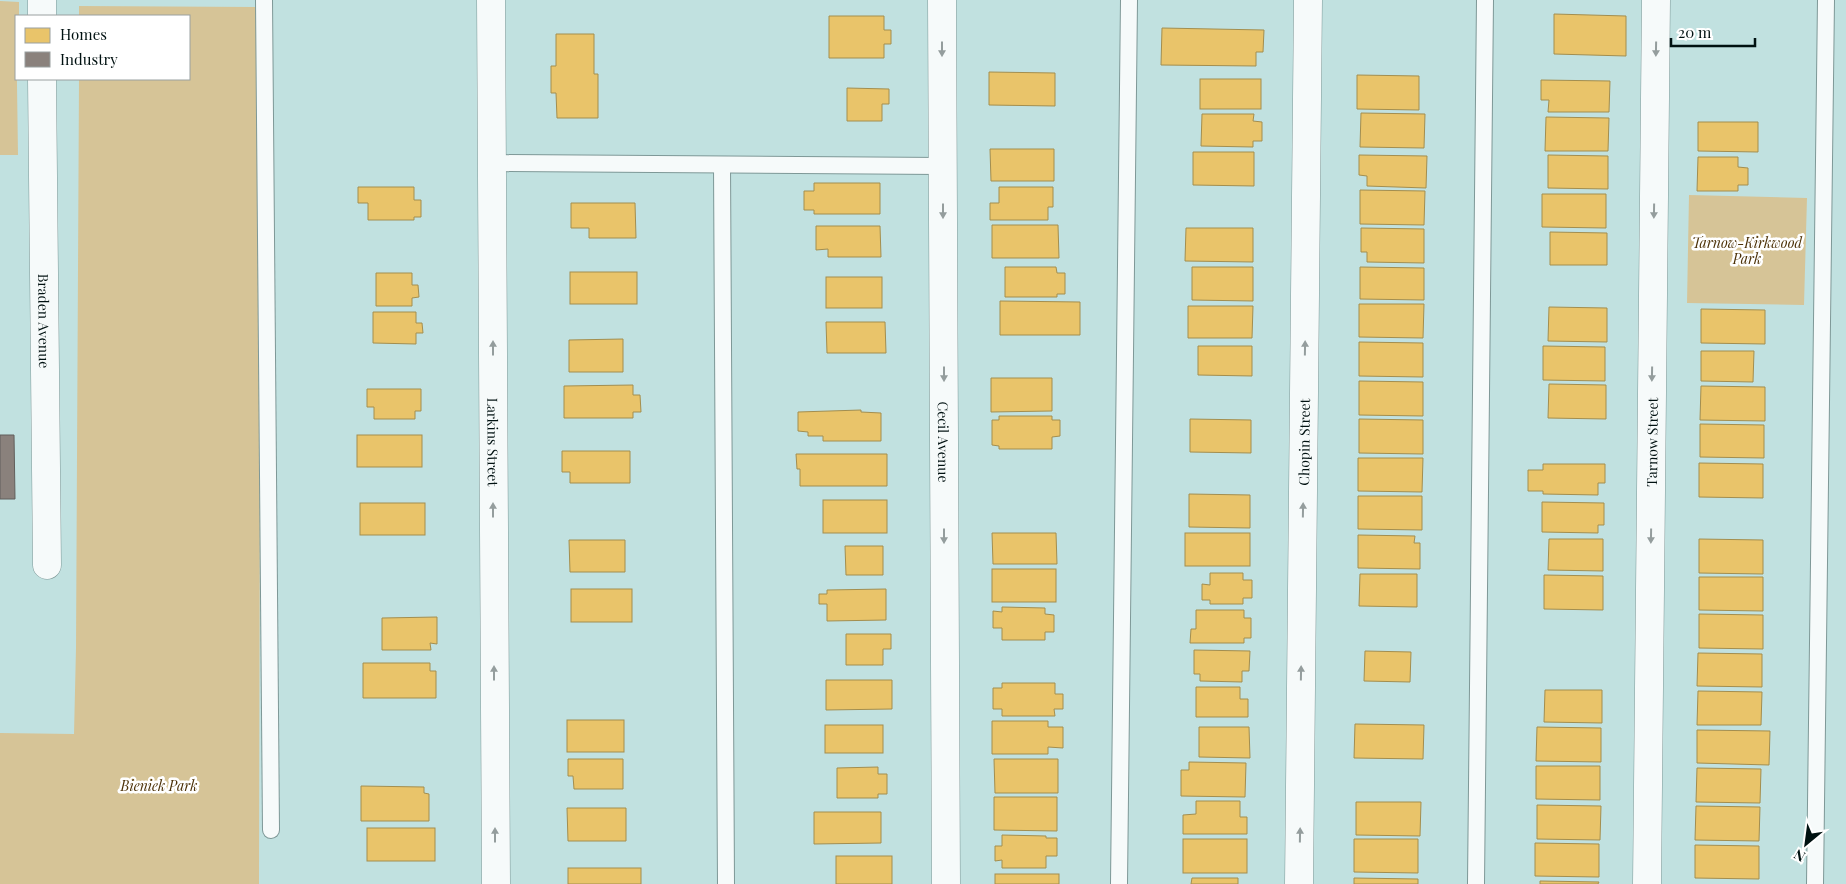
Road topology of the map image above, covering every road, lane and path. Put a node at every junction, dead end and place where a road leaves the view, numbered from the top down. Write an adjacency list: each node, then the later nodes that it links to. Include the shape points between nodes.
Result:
1 (42, 0): 10 (street)
2 (264, 0): 16 (lane)
3 (491, 0): 12 (street, Larkins Street)
4 (942, 0): 14 (street, Cecil Avenue, one-way to 14)
5 (1129, 0): 20 (lane)
6 (1308, 0): 21 (street, Chopin Street, one-way to 6)
7 (1486, 0): 22 (lane)
8 (1656, 0): 23 (street, Tarnow Street, one-way to 23)
9 (1826, 0): 24 (lane)
10 (42, 15)
11 (42, 80): 15 (street, Braden Avenue)
12 (491, 163): 13 (lane); 17 (street, Larkins Street, one-way to 12)
13 (722, 165): 14 (lane); 18 (lane)
14 (942, 166): 19 (street, Cecil Avenue, one-way to 19)
15 (46, 565)
16 (271, 830)
17 (496, 884)
18 (726, 884)
19 (946, 884)
20 (1119, 884)
21 (1299, 884)
22 (1476, 884)
23 (1648, 884)
24 (1815, 884)

